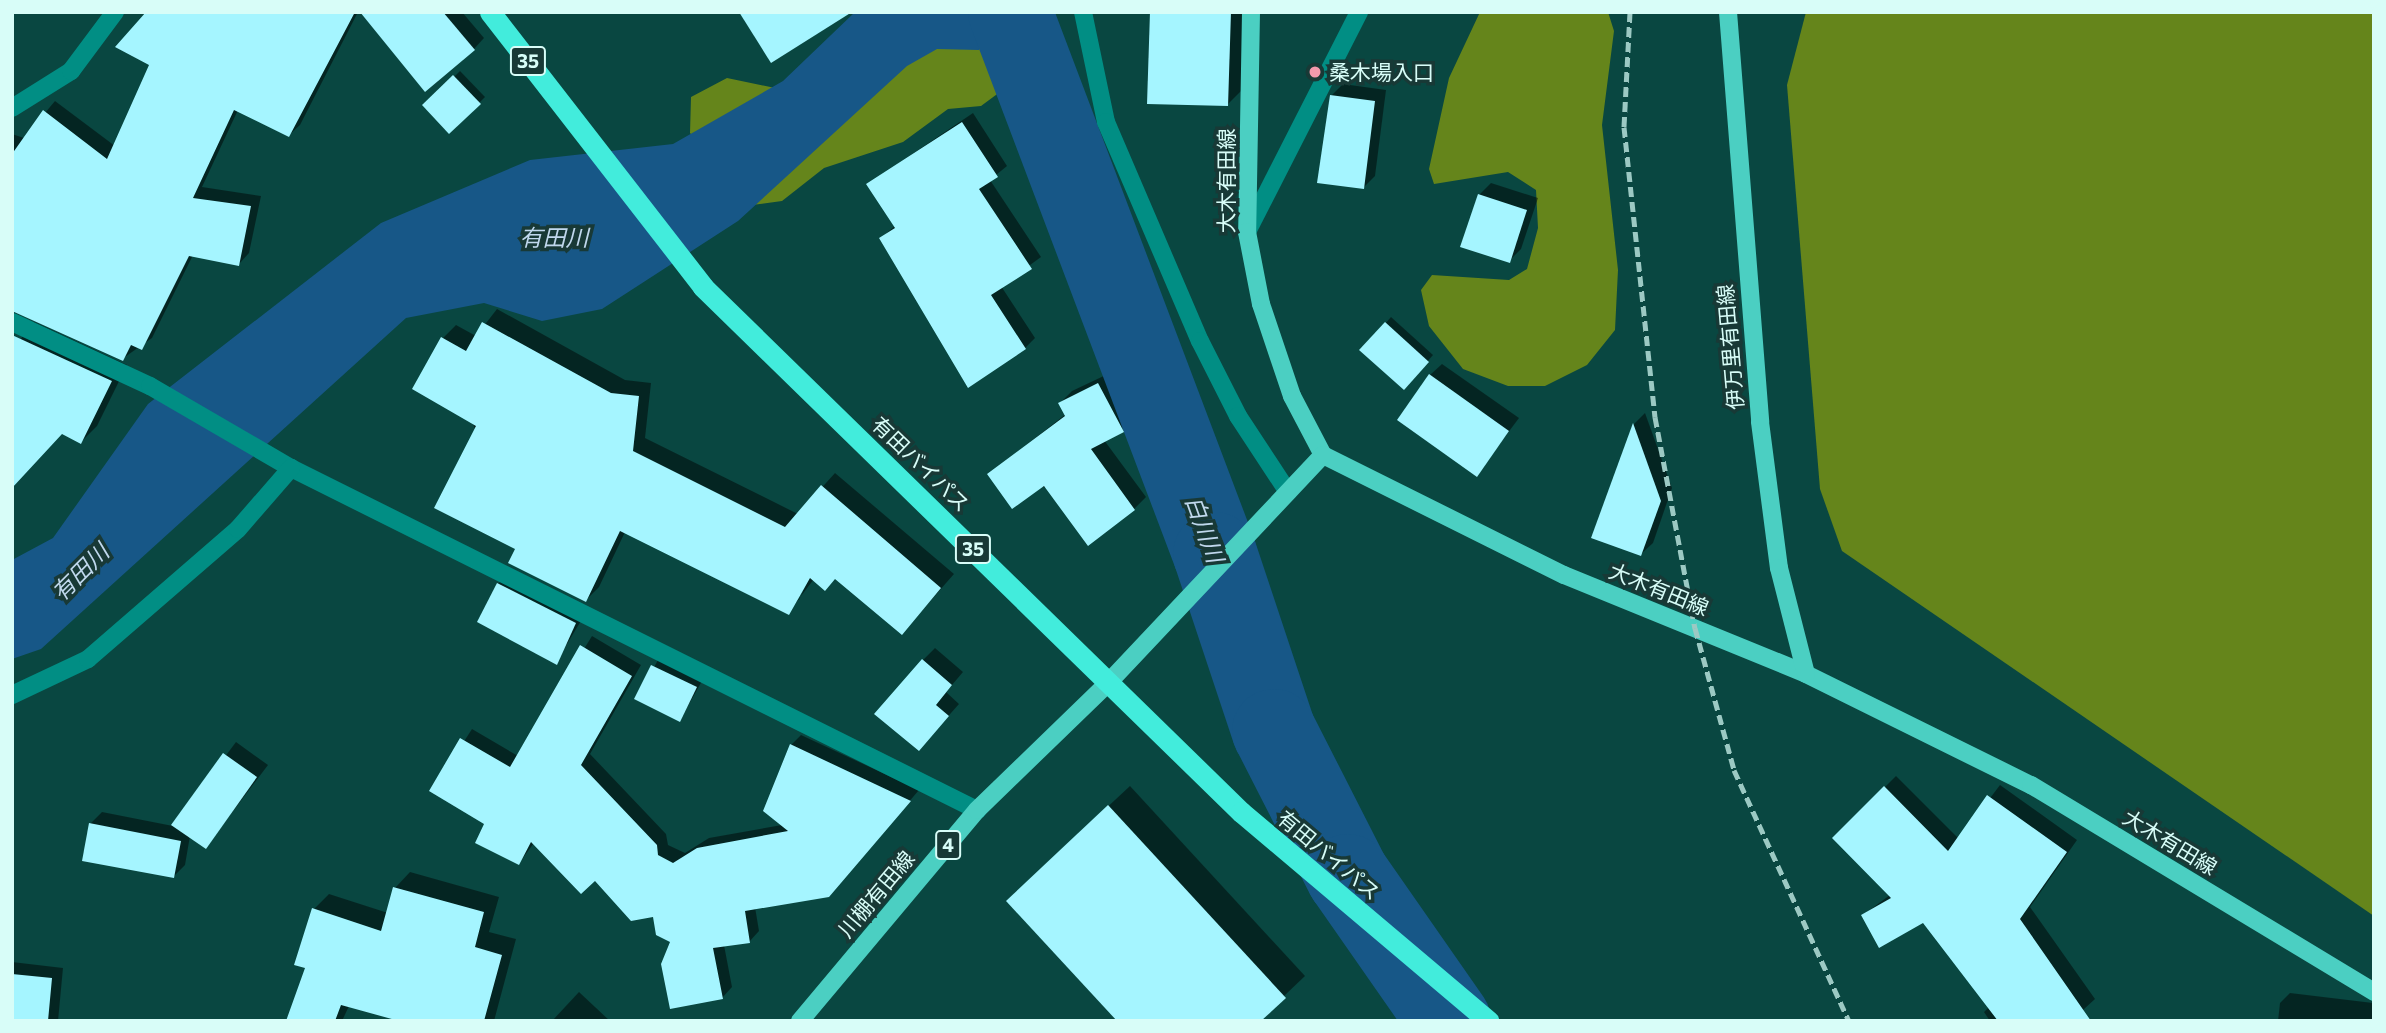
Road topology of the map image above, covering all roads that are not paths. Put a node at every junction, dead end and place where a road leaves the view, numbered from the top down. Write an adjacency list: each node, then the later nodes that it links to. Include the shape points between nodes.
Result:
1 (116, 12): 7 (street, via 71,71)
2 (490, 12): 14 (highway, 有田バイパス / 35, via 703,287)
3 (1083, 12): 12 (street, via 1107,122 1200,341 1238,416)
4 (1251, 12): 8 (main road, 大木有田線)
5 (1359, 12): 8 (street)
6 (1728, 12): 13 (main road, 伊万里有田線, via 1760,422 1779,568)
7 (12, 108)
8 (1247, 232): 10 (main road, 大木有田線, via 1261,304 1292,396)
9 (12, 322): 11 (street, via 150,386)
10 (1323, 455): 12 (main road); 13 (main road, 大木有田線, via 1564,575)
11 (291, 468): 15 (street, via 238,529 88,659); 16 (street)
12 (1288, 492): 14 (main road)
13 (1806, 674): 17 (main road, 大木有田線, via 2031,785)
14 (1110, 682): 16 (main road, 川棚有田線 / 4); 19 (highway, 有田バイパス / 35, via 1241,812)
15 (12, 695)
16 (977, 810): 18 (main road, 川棚有田線 / 4)
17 (2374, 992)
18 (800, 1021)
19 (1488, 1021)

